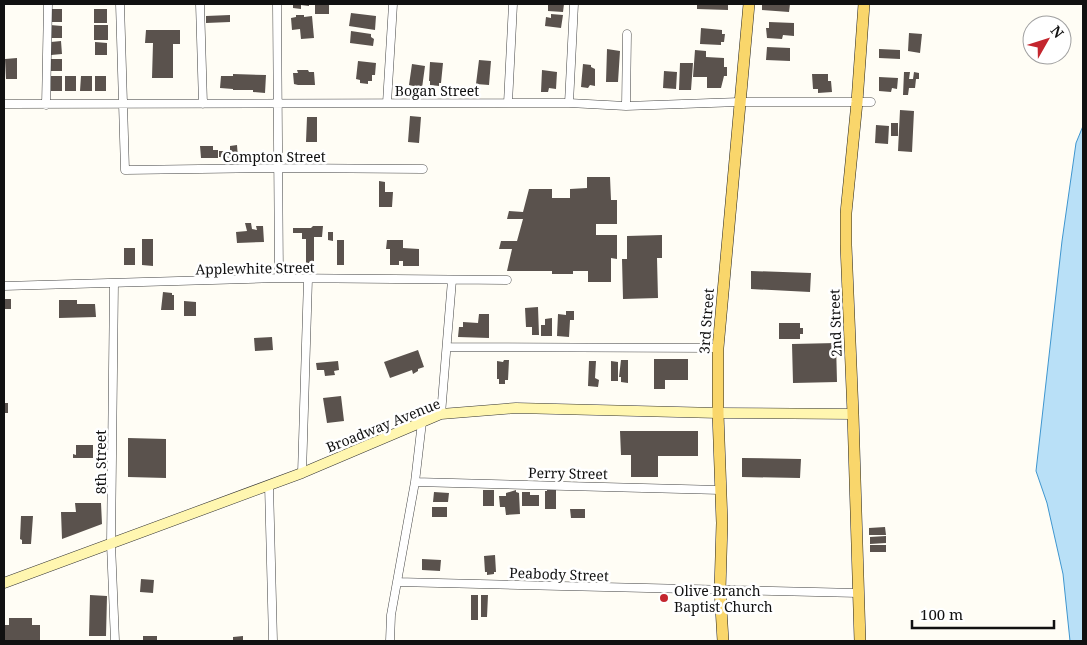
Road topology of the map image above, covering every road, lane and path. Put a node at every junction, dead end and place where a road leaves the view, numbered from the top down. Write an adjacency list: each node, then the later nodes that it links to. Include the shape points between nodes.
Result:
1 (48, 4): 18 (street)
2 (120, 4): 19 (street)
3 (200, 4): 20 (street)
4 (277, 4): 21 (street)
5 (392, 4): 14 (street)
6 (513, 4): 15 (street)
7 (574, 4): 16 (street)
8 (749, 4): 11 (main road, 3rd Street)
9 (864, 4): 12 (main road, 2nd Street)
10 (627, 34): 22 (street)
11 (740, 102): 12 (street, Bogan Street); 22 (street, Bogan Street); 32 (main road, 3rd Street)
12 (857, 102): 13 (street, Bogan Street); 35 (main road, 2nd Street, via 846,229)
13 (871, 102)
14 (387, 103): 15 (street, Bogan Street); 21 (street, Bogan Street)
15 (508, 103): 16 (street, Bogan Street)
16 (570, 103): 22 (street, Bogan Street)
17 (4, 104): 18 (street, Bogan Street)
18 (46, 104): 19 (street, Bogan Street)
19 (122, 104): 20 (street, Bogan Street); 23 (street, Compton Street, via 125,170)
20 (203, 104): 21 (street, Bogan Street)
21 (277, 104): 23 (street)
22 (626, 106)
23 (278, 168): 24 (street, Compton Street); 25 (street)
24 (423, 169)
25 (279, 278): 26 (street, Applewhite Street); 29 (street, Applewhite Street)
26 (308, 279): 27 (street, Applewhite Street); 37 (street)
27 (452, 280): 28 (street, Applewhite Street); 31 (street)
28 (507, 280)
29 (114, 283): 30 (street, Applewhite Street); 41 (street, 8th Street)
30 (4, 286)
31 (447, 347): 32 (street); 34 (street)
32 (718, 348): 33 (main road, 3rd Street)
33 (718, 413): 34 (main road, Broadway Avenue, via 516,408); 35 (main road, Broadway Avenue); 40 (main road, 3rd Street)
34 (441, 414): 36 (main road, Broadway Avenue)
35 (853, 414): 45 (main road, 2nd Street)
36 (422, 422): 37 (main road, Broadway Avenue); 38 (street)
37 (302, 473): 39 (main road, Broadway Avenue)
38 (415, 482): 40 (street, Perry Street); 42 (street)
39 (269, 485): 41 (main road, Broadway Avenue); 47 (street)
40 (720, 490): 44 (main road, 3rd Street)
41 (111, 544): 43 (main road, Broadway Avenue); 46 (street, 8th Street)
42 (397, 582): 44 (street, Peabody Street); 48 (street)
43 (4, 583)
44 (720, 590): 45 (street, Peabody Street); 49 (main road, 3rd Street)
45 (858, 593): 50 (main road, 2nd Street)
46 (115, 641)
47 (273, 641)
48 (390, 641)
49 (723, 641)
50 (860, 641)

